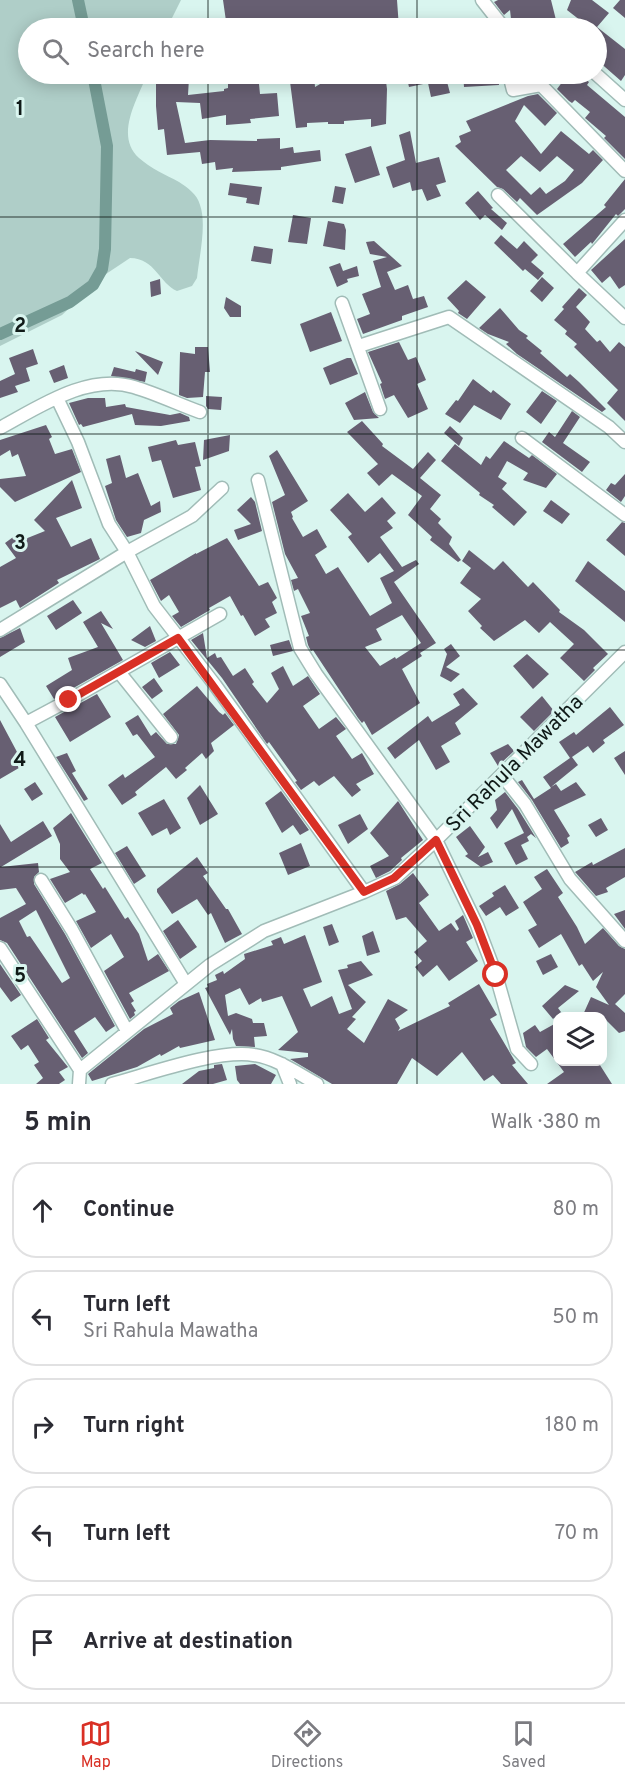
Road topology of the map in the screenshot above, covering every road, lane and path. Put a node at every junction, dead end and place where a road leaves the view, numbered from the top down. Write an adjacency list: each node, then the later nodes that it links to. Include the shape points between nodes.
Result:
1 (482, 0): 2 (street)
2 (496, 18)
3 (512, 84): 6 (street, via 513,90 541,85)
4 (607, 84): 5 (street)
5 (625, 100)
6 (625, 171)
7 (498, 195): 9 (street)
8 (625, 220): 9 (street)
9 (577, 273): 11 (street)
10 (342, 303): 12 (street)
11 (625, 318)
12 (359, 346): 14 (street); 18 (street, via 449,317)
13 (57, 398): 15 (street, via 91,384 132,386); 16 (street); 22 (street, via 109,524)
14 (380, 409)
15 (200, 412)
16 (0, 428)
17 (522, 438): 21 (street)
18 (625, 442)
19 (258, 480): 32 (street, via 300,648)
20 (222, 488): 22 (street, via 192,516)
21 (625, 516)
22 (127, 552): 24 (street); 25 (street, via 154,606)
23 (220, 614): 25 (street)
24 (0, 630)
25 (178, 638): 27 (street); 34 (street)
26 (625, 652): 31 (street, Sri Rahula Mawatha)
27 (119, 672): 29 (street); 30 (street)
28 (0, 684): 29 (street)
29 (26, 723): 37 (street)
30 (171, 737)
31 (502, 775): 32 (street, Sri Rahula Mawatha); 35 (street, via 525,804 570,879)
32 (436, 840): 34 (street, Sri Rahula Mawatha, via 394,878); 40 (street, via 477,925 517,1049)
33 (41, 880): 38 (street)
34 (364, 892): 37 (street, Sri Rahula Mawatha, via 264,931 210,964)
35 (625, 941)
36 (0, 948): 41 (street)
37 (186, 984): 38 (street, Sri Rahula Mawatha)
38 (127, 1031): 41 (street, Sri Rahula Mawatha)
39 (282, 1064): 43 (street, via 253,1054 220,1055); 44 (street); 45 (street)
40 (531, 1064)
41 (80, 1070): 42 (street)
42 (79, 1084)
43 (112, 1084)
44 (290, 1084)
45 (317, 1084)

